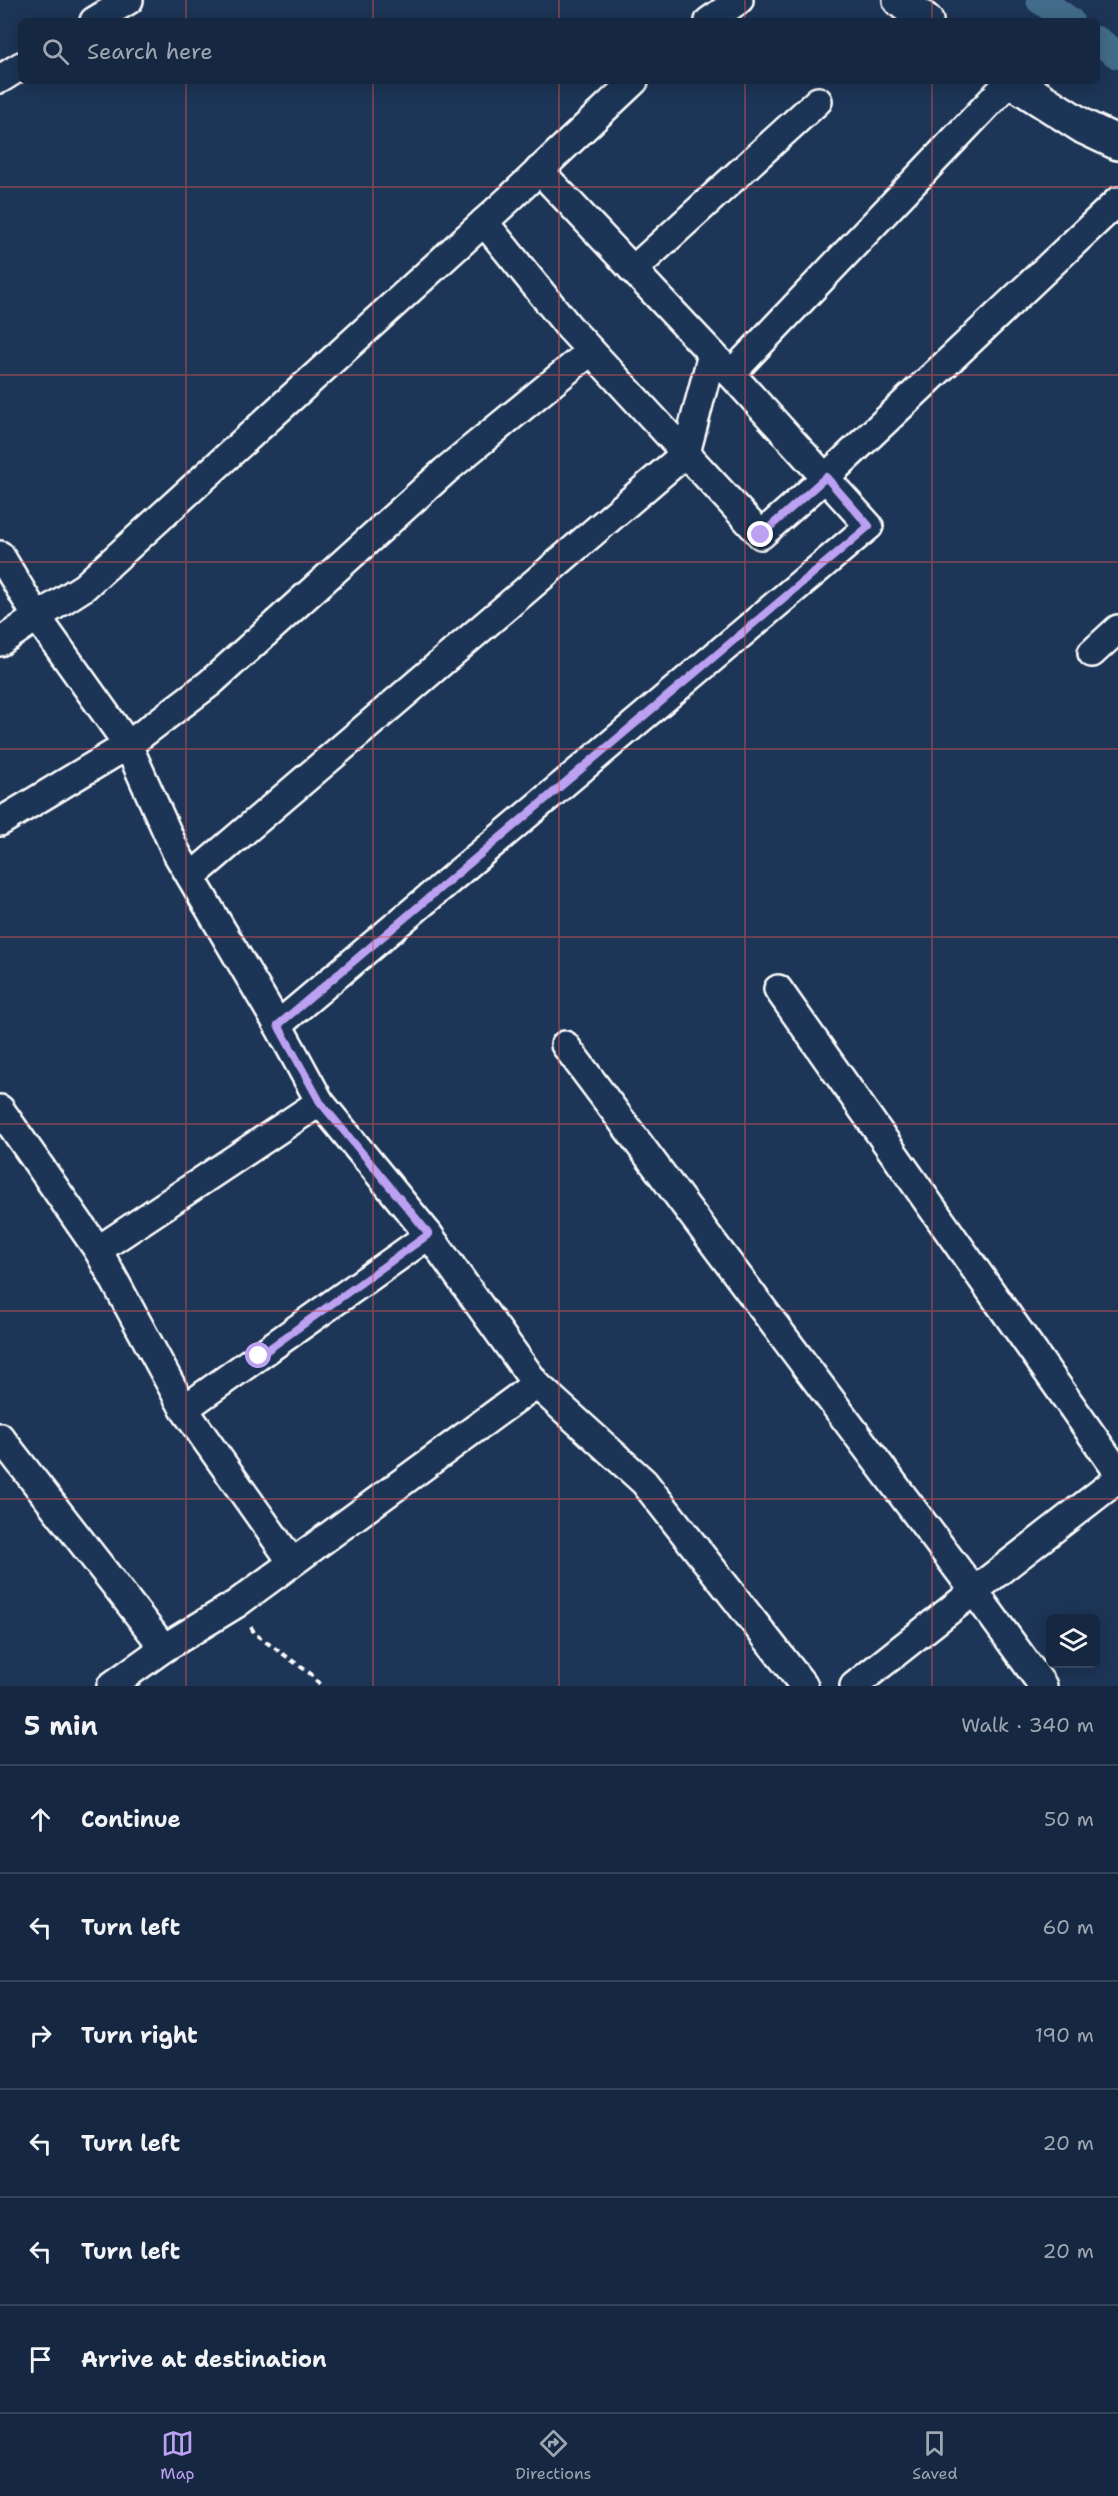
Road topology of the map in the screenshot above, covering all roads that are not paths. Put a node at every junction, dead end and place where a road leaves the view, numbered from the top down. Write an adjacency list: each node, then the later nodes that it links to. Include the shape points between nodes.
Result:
1 (129, 0): 4 (street)
2 (739, 0): 5 (street)
3 (900, 0): 6 (street)
4 (99, 18)
5 (713, 18)
6 (922, 18)
7 (18, 68): 8 (street)
8 (0, 79)
9 (631, 84): 14 (street)
10 (1008, 84): 20 (street)
11 (1016, 84): 13 (street, via 1084,127)
12 (818, 101): 17 (street)
13 (1118, 143)
14 (539, 170): 16 (street); 17 (street)
15 (1118, 201): 22 (street)
16 (484, 222): 18 (street); 24 (street, via 84,587)
17 (633, 270): 19 (street)
18 (591, 351): 21 (street); 28 (street, via 446,470 210,683)
19 (711, 354): 20 (street); 21 (street)
20 (731, 374): 22 (street)
21 (686, 453): 22 (street, via 761,535); 30 (street)
22 (826, 477): 32 (street, via 869,526)
23 (0, 555): 24 (street)
24 (37, 617): 26 (street); 28 (street)
25 (1118, 629): 27 (street)
26 (0, 642)
27 (1092, 653)
28 (128, 746): 29 (street); 30 (street)
29 (0, 822)
30 (191, 877): 32 (street)
31 (778, 989): 41 (street)
32 (278, 1025): 34 (street)
33 (565, 1045): 44 (street)
34 (320, 1102): 36 (street); 37 (street)
35 (0, 1109): 37 (street)
36 (429, 1234): 38 (street); 39 (street)
37 (98, 1250): 39 (street)
38 (536, 1384): 43 (street); 47 (street, via 644,1482)
39 (184, 1409): 43 (street)
40 (0, 1437): 45 (street)
41 (1118, 1472)
42 (1118, 1479): 44 (street)
43 (292, 1562): 45 (street, via 236,1604)
44 (974, 1591): 48 (street); 49 (street)
45 (164, 1647): 46 (street)
46 (111, 1686)
47 (804, 1686)
48 (854, 1686)
49 (1043, 1686)

